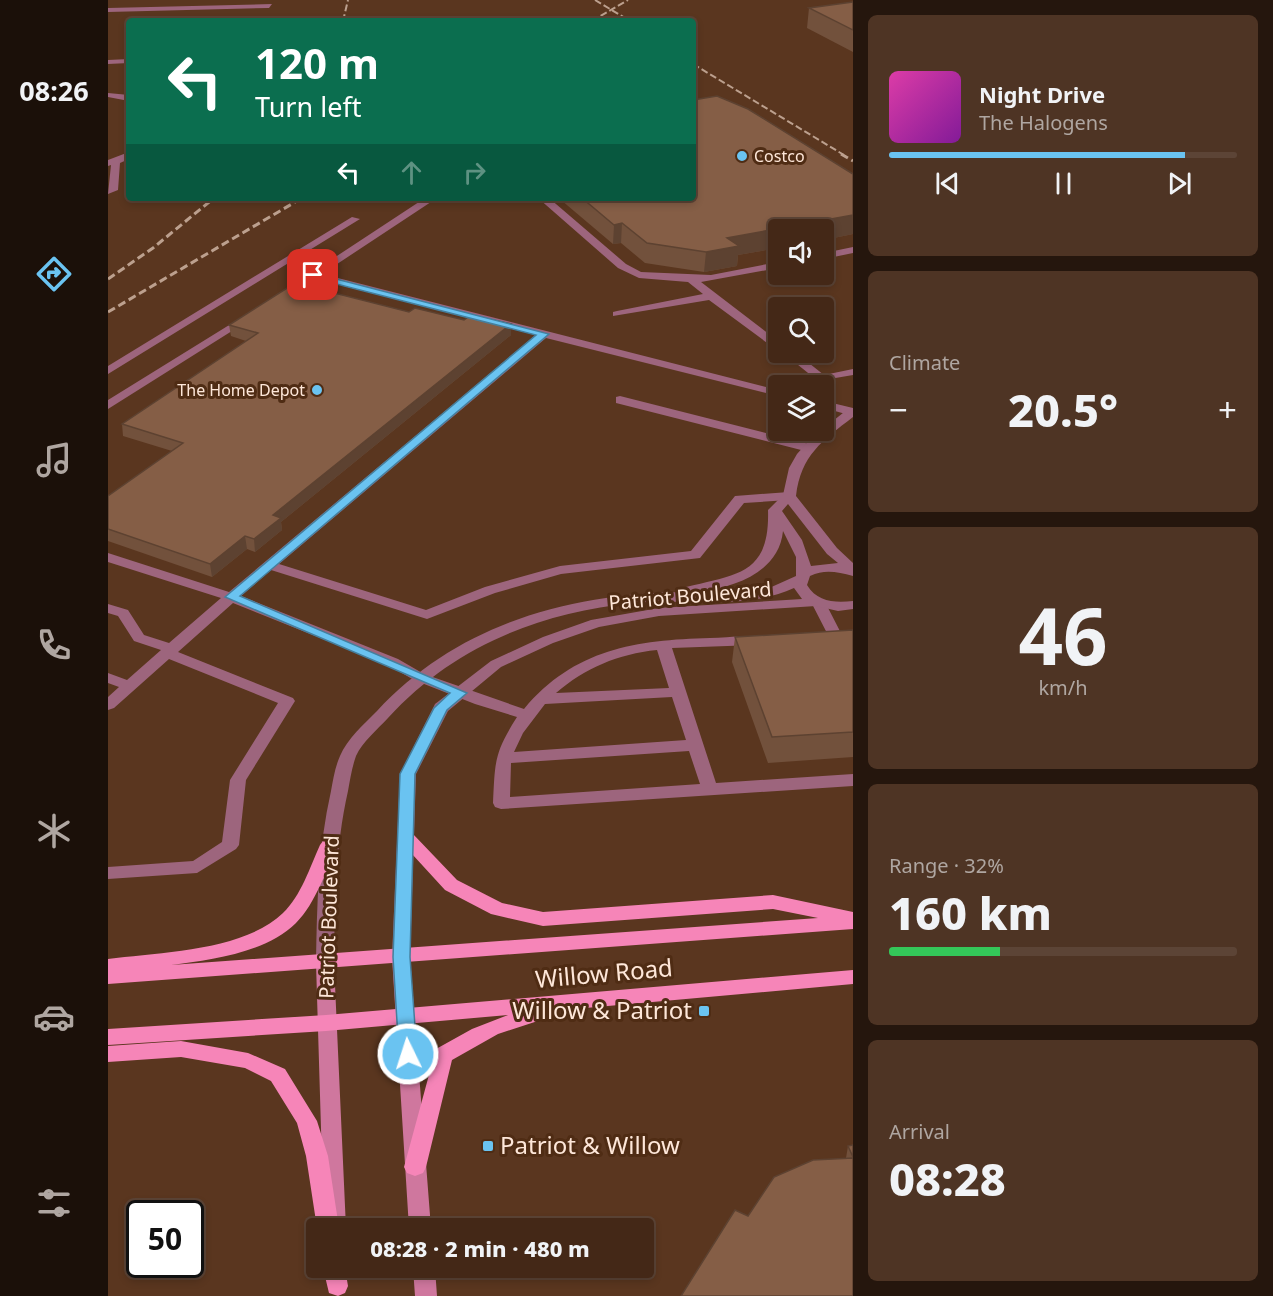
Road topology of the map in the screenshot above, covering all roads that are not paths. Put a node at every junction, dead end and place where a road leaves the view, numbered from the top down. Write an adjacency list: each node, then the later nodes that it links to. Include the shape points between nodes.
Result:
1 (122, 0): 4 (street)
2 (269, 6): 4 (street)
3 (108, 10): 4 (street)
4 (120, 10)
5 (108, 62): 6 (street)
6 (126, 62)
7 (108, 96): 8 (street)
8 (126, 98)
9 (126, 156): 10 (street)
10 (112, 162): 11 (street, via 113,190)
11 (108, 191)
12 (427, 201): 22 (street, via 308,279)
13 (546, 201): 18 (street, via 622,266 639,275)
14 (355, 219): 25 (street)
15 (853, 250): 16 (street)
16 (834, 254)
17 (768, 267): 18 (street)
18 (691, 279): 19 (street)
19 (711, 296): 21 (street); 23 (street)
20 (262, 307): 29 (street)
21 (616, 314)
22 (544, 334): 27 (street); 36 (street)
23 (768, 339)
24 (801, 363): 26 (street, via 822,379)
25 (108, 371)
26 (853, 372)
27 (768, 390)
28 (620, 400): 32 (street)
29 (108, 405)
30 (834, 407): 31 (street)
31 (853, 412): 32 (street)
32 (809, 448): 33 (street, via 790,476)
33 (789, 496): 34 (street); 36 (street, via 740,500 694,555 560,570 490,590 428,615); 37 (street)
34 (775, 510): 38 (street, via 802,552 806,566); 40 (street, via 776,537 759,566 737,579)
35 (108, 557): 39 (street)
36 (269, 565): 39 (street)
37 (853, 571): 38 (street, Patriot Boulevard, via 829,567)
38 (802, 577): 40 (street, Patriot Boulevard, via 769,593); 41 (street, Patriot Boulevard, via 803,591)
39 (231, 597): 49 (street); 50 (street, via 393,662)
40 (646, 598): 50 (street, Patriot Boulevard, via 564,610 512,626 434,664)
41 (818, 602): 42 (street, Patriot Boulevard, via 838,607); 45 (street); 54 (street, Patriot Boulevard, via 659,612 596,623 548,639 496,664)
42 (853, 605)
43 (108, 608): 49 (street, via 123,613 139,638)
44 (853, 636): 45 (street)
45 (836, 637): 46 (street)
46 (813, 638)
47 (769, 641): 48 (street)
48 (663, 645): 53 (street); 55 (street, via 596,660)
49 (170, 651): 52 (street); 64 (street, via 287,701 238,780 230,845 197,867)
50 (419, 677): 54 (street); 63 (street, Patriot Boulevard, via 349,753 332,818)
51 (108, 678): 52 (street)
52 (129, 686): 56 (street)
53 (678, 692): 55 (street); 58 (street)
54 (460, 693): 57 (street); 62 (street, Patriot Boulevard, via 441,708 408,774)
55 (541, 699): 57 (street)
56 (108, 705)
57 (527, 715): 59 (street)
58 (695, 745): 59 (street); 61 (street)
59 (506, 758): 61 (street, via 502,766 501,803)
60 (853, 780): 61 (street)
61 (710, 789)
62 (408, 838): 65 (main road, via 451,885 497,909 543,920 773,902); 66 (street, Patriot Boulevard)
63 (330, 845): 67 (street, Patriot Boulevard); 68 (main road, via 290,918 261,938 220,950)
64 (108, 873)
65 (853, 920): 66 (main road, Willow Road)
66 (401, 957): 67 (main road, Willow Road); 72 (main road, Patriot Boulevard)
67 (325, 963): 69 (main road, Willow Road); 73 (main road, Patriot Boulevard)
68 (108, 966)
69 (108, 977)
70 (853, 977): 71 (main road, Willow Road)
71 (599, 1000): 72 (main road, Willow Road); 76 (main road, via 511,1020 477,1034 443,1055)
72 (405, 1017): 73 (main road, Willow Road); 76 (main road, Patriot Boulevard)
73 (326, 1023): 74 (main road, Willow Road); 78 (main road, Patriot Boulevard)
74 (108, 1037)
75 (108, 1054): 77 (main road, via 181,1049 248,1061 278,1075 307,1121)
76 (415, 1167): 79 (main road, Patriot Boulevard)
77 (326, 1218)
78 (335, 1218)
79 (419, 1218)
80 (425, 1278): 81 (main road)
81 (426, 1296)

